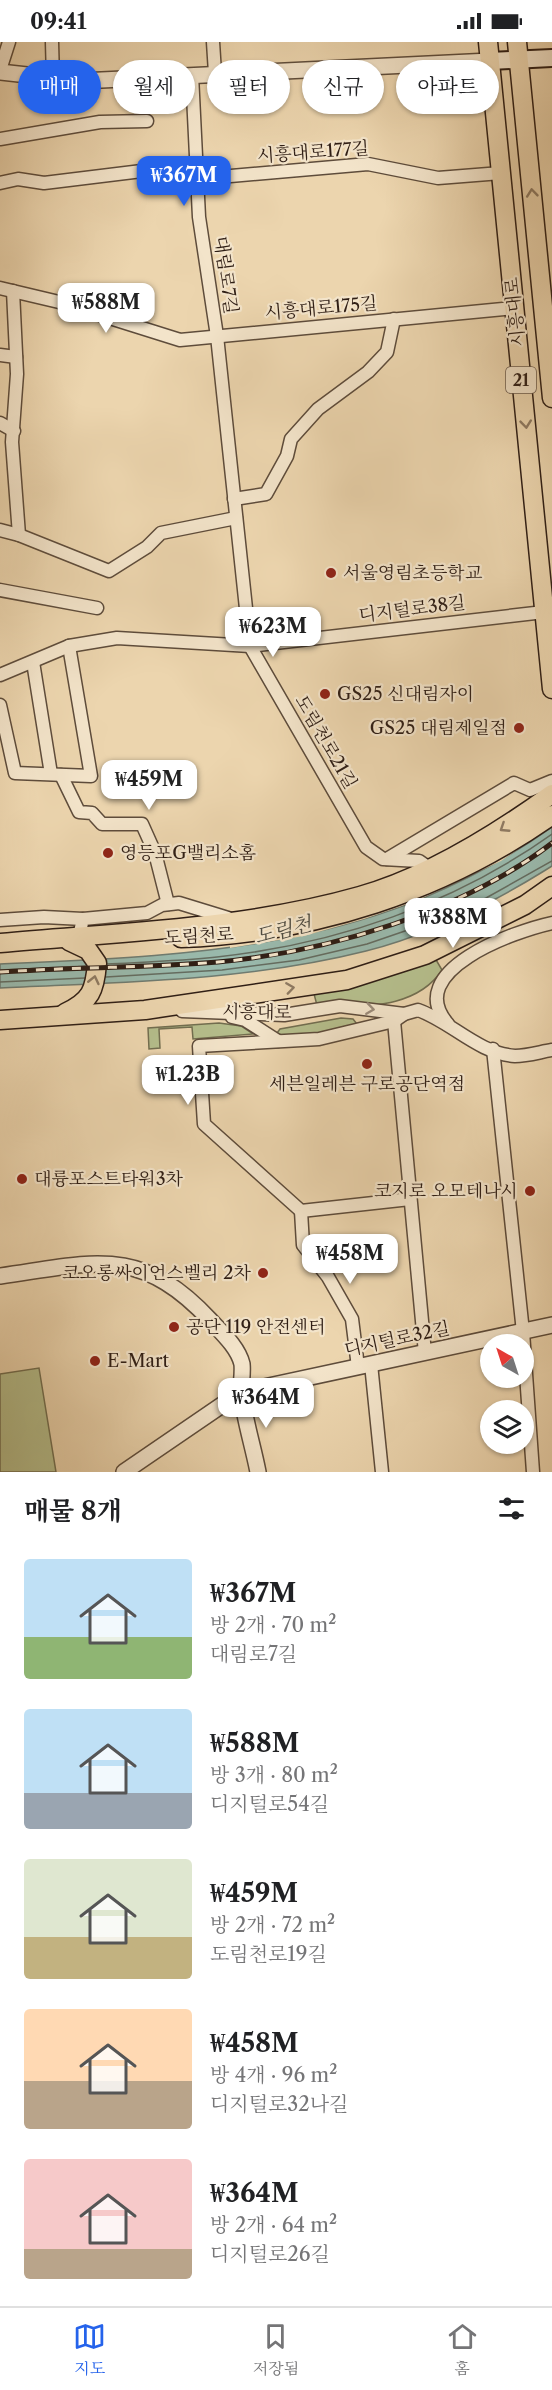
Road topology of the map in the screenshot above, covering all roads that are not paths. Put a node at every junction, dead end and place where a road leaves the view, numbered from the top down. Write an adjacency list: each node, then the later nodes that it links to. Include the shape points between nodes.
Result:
1 (9, 42): 13 (street)
2 (52, 42): 7 (street)
3 (213, 42): 8 (street)
4 (488, 42): 9 (main road, 시흥대로 / 21)
5 (518, 51): 6 (main road); 10 (main road); 23 (main road, 시흥대로, one-way to 5)
6 (552, 58)
7 (52, 60)
8 (214, 60)
9 (490, 60)
10 (493, 60)
11 (396, 65): 12 (street)
12 (290, 70)
13 (0, 71): 14 (street)
14 (18, 74)
15 (194, 114): 20 (street, 대림로7길)
16 (495, 114): 19 (main road, 시흥대로 / 21)
17 (147, 121): 18 (street, via 100,122)
18 (0, 139)
19 (501, 173): 20 (street, 시흥대로177길, via 438,178 368,164); 24 (main road, 시흥대로 / 21)
20 (197, 174): 21 (street, 시흥대로177길, via 150,170 44,183 18,178); 26 (street, 대림로7길, via 199,217)
21 (0, 183)
22 (6, 289): 26 (street, 시흥대로175길, via 180,340); 28 (street)
23 (547, 300): 29 (main road, 시흥대로)
24 (514, 308): 25 (street, 시흥대로175길); 38 (main road, 시흥대로 / 21, one-way to 38)
25 (394, 320): 26 (street, 시흥대로175길); 32 (street, 시흥대로175길, via 387,352 368,372 318,409 291,439 287,456 266,494)
26 (217, 336): 32 (street, 도림천로21길)
27 (0, 355): 28 (street)
28 (16, 357): 31 (street)
29 (552, 391)
30 (0, 423): 31 (street)
31 (14, 431): 35 (street)
32 (234, 499): 33 (street, 도림천로21길)
33 (236, 518): 35 (street, via 161,532 147,547 110,571); 40 (street, 도림천로21길)
34 (0, 530): 35 (street)
35 (20, 535)
36 (0, 590): 37 (street)
37 (97, 608)
38 (544, 612): 40 (street, 디지털로38길); 43 (main road, 시흥대로 / 21)
39 (69, 646): 40 (street, 디지털로38길, via 117,638); 41 (street, 디지털로38길); 45 (street, via 92,776)
40 (250, 646): 49 (street, 도림천로21길, via 366,847)
41 (33, 662): 42 (street, 디지털로38길); 45 (street)
42 (0, 675)
43 (552, 689)
44 (0, 705): 45 (street, via 15,774)
45 (56, 775): 52 (street, via 79,812 92,813 102,824 142,824 155,853)
46 (552, 781): 49 (street, via 530,790 514,783)
47 (552, 794): 50 (main road, one-way to 50, via 501,831)
48 (552, 815): 56 (main road, 도림천로, via 474,864 421,889 353,911 229,936)
49 (387, 859): 50 (street, via 419,861)
50 (429, 868): 54 (main road, via 362,896)
51 (552, 886): 58 (main road, one-way to 51, via 347,980 426,955 525,905)
52 (168, 904): 54 (street, via 179,903); 56 (street)
53 (0, 920): 56 (street, via 44,917)
54 (241, 920): 56 (main road)
55 (552, 923): 63 (street, via 492,944 447,972 437,996 438,1007)
56 (77, 932): 57 (main road); 60 (main road, one-way to 56, via 82,1005 95,986 98,963)
57 (0, 944)
58 (145, 1010): 59 (street, 시흥대로); 60 (main road)
59 (198, 1011): 61 (street, 시흥대로, one-way to 61, via 284,1015 340,1006); 64 (street, via 245,1020)
60 (58, 1016): 62 (main road)
61 (399, 1017): 63 (street, via 418,1010); 64 (street, via 319,1039); 67 (street)
62 (0, 1020)
63 (451, 1028): 65 (street)
64 (278, 1041): 68 (street, via 199,1046 204,1124)
65 (493, 1049): 66 (street, via 514,1056); 71 (street)
66 (552, 1050)
67 (410, 1198): 68 (street); 72 (street)
68 (301, 1211): 73 (street, via 303,1245 328,1277 352,1319)
69 (0, 1276): 74 (street, via 105,1264 131,1266 151,1273 202,1311 230,1342 242,1363)
70 (552, 1326): 71 (street, 디지털로32길)
71 (523, 1332): 72 (street, 디지털로32길); 78 (street)
72 (425, 1353): 73 (street, 디지털로32길)
73 (364, 1366): 74 (street, 디지털로32길); 77 (street)
74 (241, 1392): 75 (street, 디지털로32길); 76 (street)
75 (124, 1472)
76 (258, 1472)
77 (382, 1472)
78 (533, 1472)

